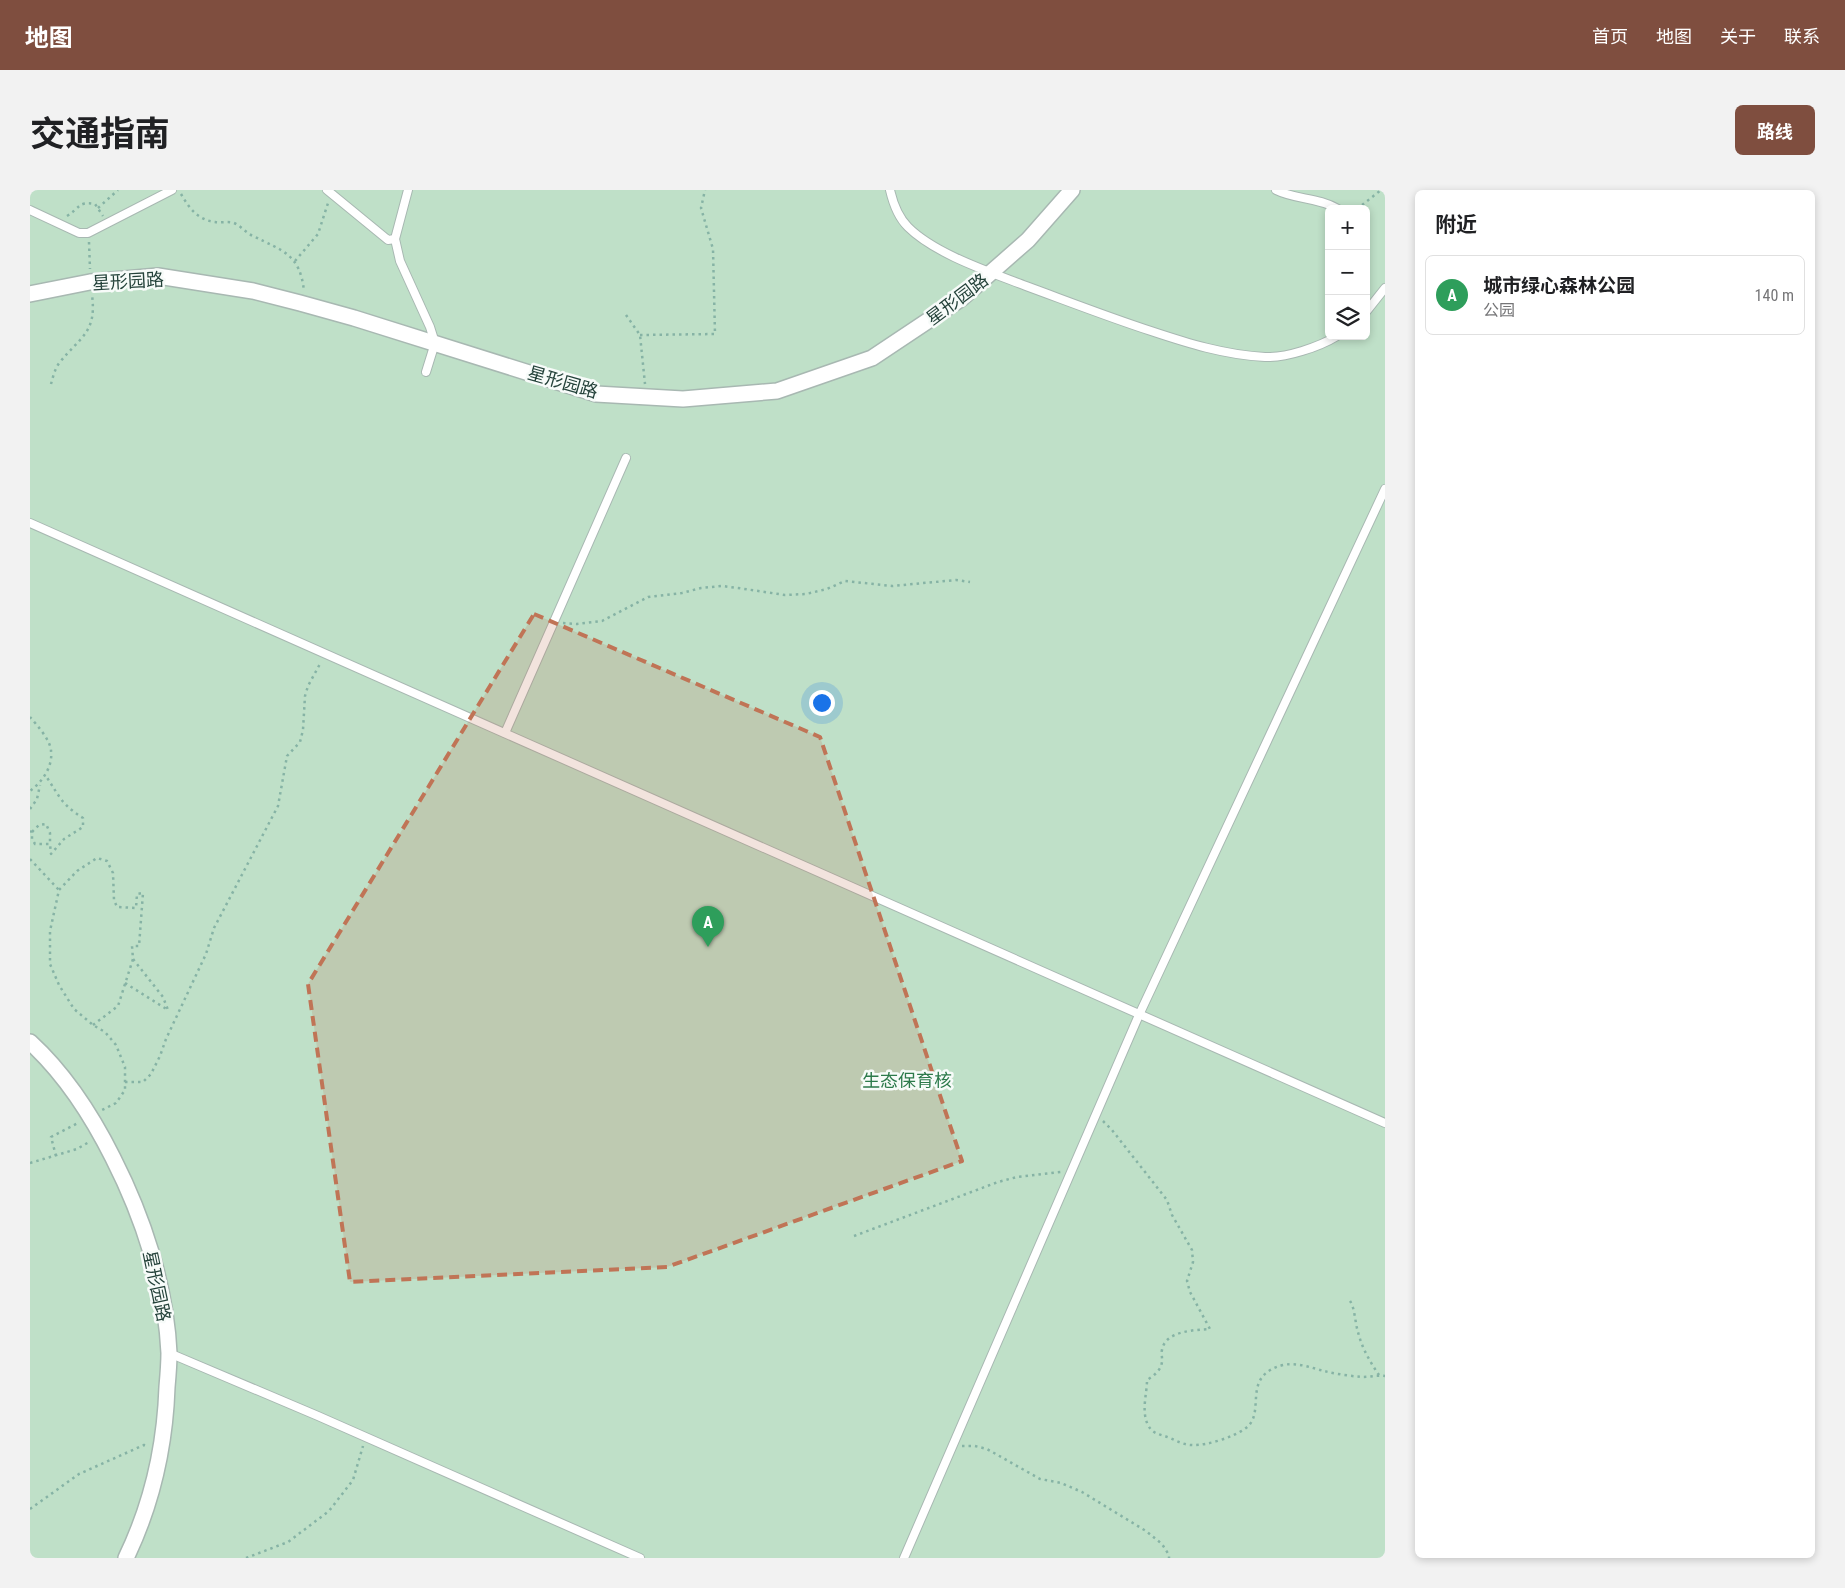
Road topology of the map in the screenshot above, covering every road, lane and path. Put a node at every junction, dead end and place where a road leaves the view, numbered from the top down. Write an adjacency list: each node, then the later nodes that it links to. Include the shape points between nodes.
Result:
1 (118, 190): 13 (path)
2 (172, 190): 16 (lane)
3 (180, 190): 19 (path, via 198,216 214,222 232,222)
4 (408, 190): 18 (lane)
5 (705, 190): 27 (path, via 701,208 713,250 715,334)
6 (890, 190): 20 (lane, via 893,204 908,227 930,244)
7 (1072, 190): 20 (street, 星形园路, via 1028,240)
8 (1276, 190): 11 (lane)
9 (1381, 190): 12 (path)
10 (330, 192): 18 (lane, via 388,240); 19 (path, via 318,234)
11 (1332, 205)
12 (1362, 205)
13 (98, 208): 15 (path, via 95,204 79,205); 16 (path)
14 (30, 210): 15 (lane)
15 (55, 221): 17 (lane, via 79,233)
16 (108, 223): 17 (lane)
17 (88, 233): 21 (path)
18 (395, 239): 29 (lane, via 400,261)
19 (295, 261): 24 (path, via 304,292)
20 (991, 273): 28 (lane, via 1178,340 1231,354 1275,356 1300,352); 32 (street, 星形园路, via 962,298 872,358 777,391 682,399)
21 (90, 282): 23 (street, 星形园路); 24 (street, 星形园路, via 158,276 253,291); 31 (path, via 93,304 90,329 58,364)
22 (1385, 288): 25 (lane)
23 (30, 294)
24 (300, 303): 29 (street, 星形园路)
25 (1370, 307)
26 (626, 315): 27 (path)
27 (640, 335): 32 (path)
28 (1328, 340)
29 (434, 343): 30 (lane); 32 (street, 星形园路, via 596,394)
30 (426, 372)
31 (51, 384)
32 (647, 397)
33 (626, 458): 37 (lane)
34 (1385, 489): 51 (lane)
35 (30, 522): 38 (lane)
36 (970, 582): 37 (path, via 956,580 892,586 845,581 806,594 785,595 722,586 701,588 648,597 602,621)
37 (554, 623): 40 (lane)
38 (326, 654): 40 (lane); 54 (path, via 308,686 302,736 287,756 278,806 214,928 206,954 151,1074 143,1082)
39 (30, 718): 41 (path, via 52,749)
40 (505, 733): 51 (lane)
41 (44, 775): 42 (path); 46 (path, via 61,799 83,818 83,827 64,839 51,854)
42 (40, 784): 43 (path); 44 (path, via 37,799)
43 (30, 791)
44 (30, 808)
45 (31, 832): 46 (path, via 34,844); 46 (path, via 46,824)
46 (50, 844)
47 (30, 859): 48 (path)
48 (59, 890): 49 (path, via 96,858 107,861 113,873 117,907 136,908 137,894 143,893 139,946 132,946); 52 (path, via 50,931 50,964 74,1009)
49 (133, 959): 50 (path); 50 (path, via 163,996 168,1010)
50 (125, 983): 52 (path, via 118,1006)
51 (1140, 1015): 55 (lane); 57 (lane)
52 (93, 1025): 54 (path, via 105,1032 116,1045 125,1067)
53 (30, 1042): 56 (street, 星形园路, via 70,1087)
54 (124, 1082): 56 (path, via 124,1090 116,1102)
55 (1096, 1114): 61 (lane); 65 (path, via 1166,1200 1192,1250 1193,1262 1188,1281 1190,1292 1210,1329 1180,1333 1164,1344 1162,1366 1147,1380 1146,1418 1156,1434 1191,1445 1228,1438 1252,1421 1256,1386 1272,1370 1284,1365 1297,1364 1364,1377)
56 (90, 1117): 58 (street, 星形园路); 59 (path, via 51,1137)
57 (1385, 1124)
58 (101, 1134): 59 (path, via 77,1149); 64 (street, 星形园路, via 143,1226 156,1269)
59 (56, 1156): 60 (path)
60 (30, 1163)
61 (1072, 1170): 62 (path, via 1004,1180); 68 (lane)
62 (854, 1236)
63 (1350, 1301): 65 (path, via 1362,1345)
64 (169, 1353): 67 (lane); 69 (street, 星形园路, via 166,1415)
65 (1379, 1376): 66 (path)
66 (1385, 1376)
67 (366, 1437): 72 (path, via 353,1480 329,1511 288,1542); 73 (lane)
68 (953, 1446): 74 (lane); 75 (path, via 988,1449 1040,1479 1082,1492 1146,1531 1162,1544)
69 (160, 1451): 70 (path, via 144,1445 119,1455 79,1474); 71 (street, 星形园路, via 139,1531)
70 (30, 1509)
71 (126, 1558)
72 (246, 1558)
73 (640, 1558)
74 (904, 1558)
75 (1169, 1558)

